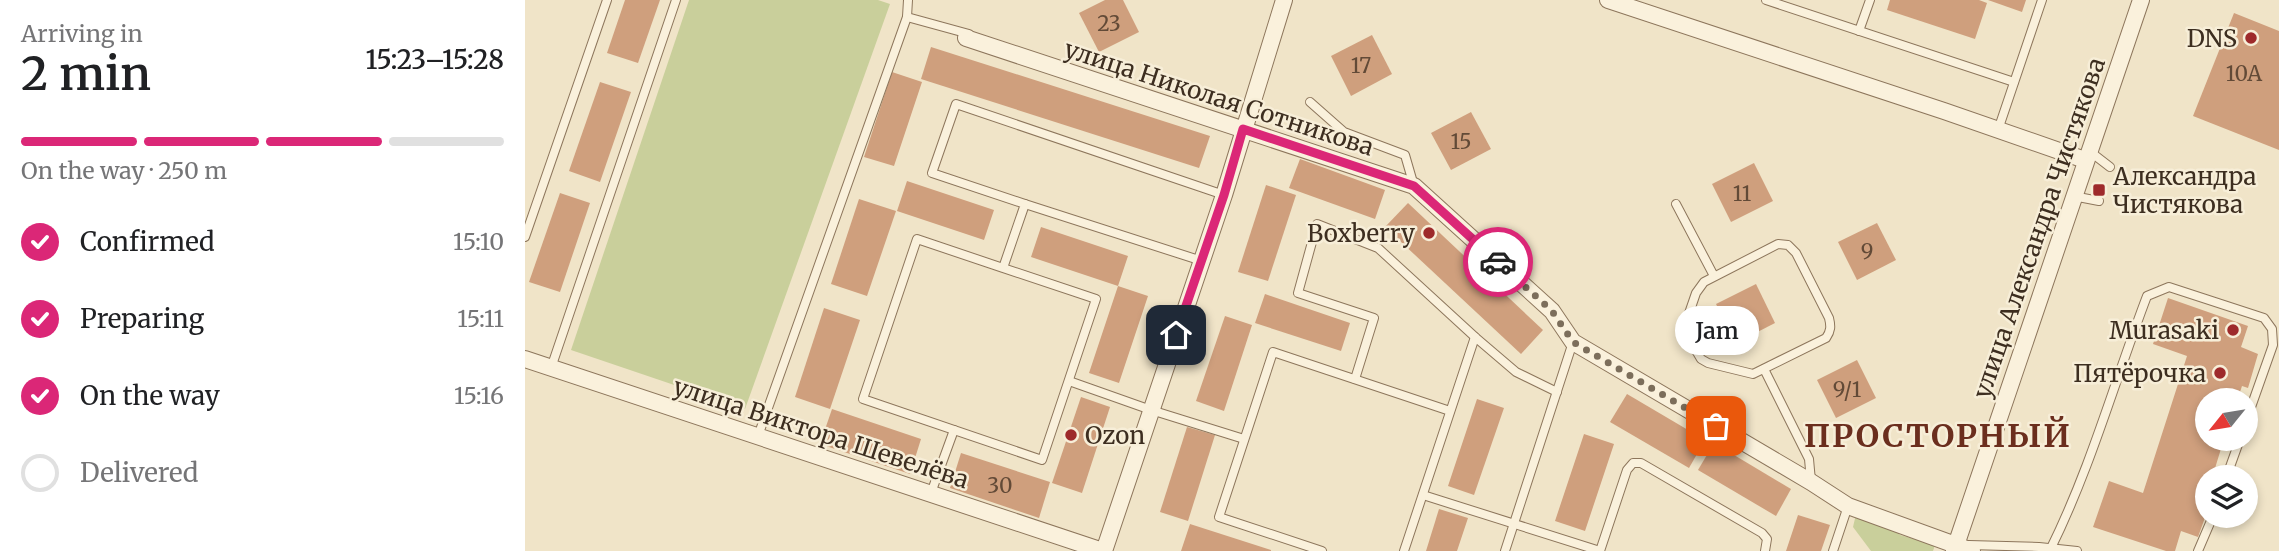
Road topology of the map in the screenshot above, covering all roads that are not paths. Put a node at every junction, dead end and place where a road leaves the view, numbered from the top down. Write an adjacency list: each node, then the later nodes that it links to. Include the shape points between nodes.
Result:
1 (607, 0): 26 (lane)
2 (676, 0): 33 (lane)
3 (908, 0): 10 (lane)
4 (1284, 0): 16 (street, улица Виктора Шевелёва)
5 (1608, 0): 17 (street)
6 (1766, 0): 11 (lane)
7 (1870, 0): 11 (lane)
8 (2042, 0): 14 (lane)
9 (2141, 0): 18 (street, улица Александра Чистякова)
10 (908, 17): 13 (lane, via 1047,56); 42 (lane)
11 (1859, 31): 14 (lane)
12 (966, 38): 13 (street, улица Николая Сотникова)
13 (1068, 73): 16 (street, улица Николая Сотникова)
14 (2014, 82): 17 (lane)
15 (1310, 102): 20 (lane, via 1344,132 1405,155)
16 (1243, 129): 20 (street, улица Николая Сотникова); 21 (street, улица Виктора Шевелёва)
17 (1998, 130): 18 (street)
18 (2086, 155): 19 (lane); 22 (street, улица Александра Чистякова)
19 (2111, 167)
20 (1414, 186): 31 (street, улица Николая Сотникова, via 1552,311)
21 (1224, 195): 25 (lane, via 956,104 932,173); 27 (street, улица Виктора Шевелёва)
22 (2073, 196): 23 (lane); 50 (street, улица Александра Чистякова)
23 (2099, 201)
24 (1676, 204): 29 (lane)
25 (1025, 205): 27 (lane); 28 (lane)
26 (525, 237)
27 (1202, 261): 39 (street, улица Виктора Шевелёва)
28 (1003, 268): 36 (lane, via 1096,299); 41 (lane, via 917,239 863,400)
29 (1714, 276): 34 (lane, via 1698,289 1686,322 1697,354 1704,362 1747,374); 34 (lane, via 1778,244 1788,245 1796,253 1831,330 1826,338)
30 (1475, 337): 35 (lane, via 1378,248 1317,224 1298,293 1374,318); 38 (lane, via 1516,372); 40 (lane)
31 (1573, 342): 38 (lane); 44 (street, улица Николая Сотникова)
32 (525, 359): 33 (street, улица Виктора Шевелёва)
33 (551, 368): 42 (street, улица Виктора Шевелёва)
34 (1764, 369): 44 (lane, via 1809,459)
35 (1355, 379): 40 (lane); 43 (lane, via 1273,352)
36 (1069, 380): 39 (lane); 41 (lane, via 1042,460)
37 (2258, 388): 51 (lane, via 2273,345 2272,329 2264,318 2169,287 2147,296 2088,466)
38 (1557, 392): 48 (lane)
39 (1151, 410): 43 (lane); 53 (street, улица Виктора Шевелёва)
40 (1450, 411): 46 (lane)
41 (954, 430): 45 (lane)
42 (758, 436): 45 (street, улица Виктора Шевелёва)
43 (1244, 439): 52 (lane, via 1219,517)
44 (1811, 481): 47 (street, улица Николая Сотникова)
45 (931, 493): 53 (street, улица Виктора Шевелёва)
46 (1423, 495): 48 (lane); 55 (lane)
47 (1848, 506): 50 (street, улица Николая Сотникова); 59 (lane)
48 (1514, 524): 56 (lane); 57 (lane)
49 (2208, 528): 62 (lane)
50 (1955, 548): 51 (lane); 60 (street, улица Николая Сотникова)
51 (2051, 548): 61 (lane)
52 (1309, 549): 54 (lane)
53 (1103, 551)
54 (1322, 551)
55 (1404, 551)
56 (1505, 551)
57 (1600, 551): 58 (lane, via 1627,470 1633,463 1641,463 1762,533 1767,540)
58 (1765, 551)
59 (1833, 551)
60 (1972, 551)
61 (2077, 551)
62 (2198, 551)

